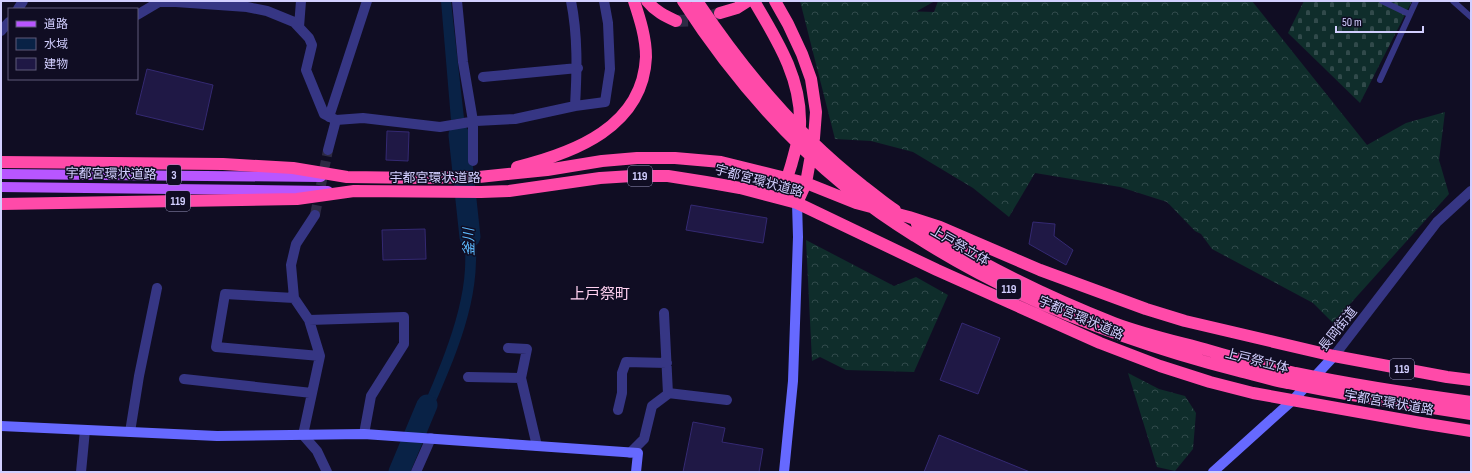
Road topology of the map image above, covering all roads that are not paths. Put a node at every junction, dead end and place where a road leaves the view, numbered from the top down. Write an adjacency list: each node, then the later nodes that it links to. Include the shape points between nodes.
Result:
1 (176, 1): 18 (street, via 159,2); 23 (street, via 267,11 294,22)
2 (301, 1): 23 (street)
3 (367, 1): 30 (street)
4 (457, 1): 31 (street, via 463,62)
5 (571, 1): 26 (street, via 576,25)
6 (604, 1): 29 (street, via 608,23 610,69 605,102)
7 (634, 1): 37 (highway, 119, via 642,26 646,57 640,87 626,112 602,133 577,147 530,164)
8 (646, 1): 21 (highway, via 653,8)
9 (683, 1): 25 (highway, 上戸祭立体 / 119, via 704,33)
10 (697, 1): 25 (highway, 上戸祭立体 / 119, via 719,34)
11 (748, 1): 17 (highway, via 737,8)
12 (754, 1): 38 (highway, via 783,50 798,93 800,128)
13 (775, 1): 39 (highway, via 802,54 811,79 816,112)
14 (1382, 1): 19 (lane)
15 (1416, 1): 19 (lane)
16 (1453, 1): 20 (lane)
17 (720, 13)
18 (138, 14)
19 (1409, 14): 28 (lane)
20 (1471, 17)
21 (676, 20)
22 (8, 23): 24 (street)
23 (299, 27): 30 (street, via 310,38 312,45 306,70 324,114)
24 (1, 31)
25 (731, 60): 58 (highway, 上戸祭立体 / 119, via 773,118 848,189 890,220 973,270 1056,311 1169,352 1287,383)
26 (578, 68): 27 (street); 29 (street)
27 (482, 77)
28 (1380, 80)
29 (575, 106): 31 (street, via 515,119)
30 (332, 118): 31 (street, via 363,118 440,127); 32 (street)
31 (473, 121): 33 (street)
32 (328, 150)
33 (473, 161)
34 (1, 162): 36 (highway, 119, via 223,164 293,168)
35 (1, 174): 36 (main road, 宇都宮環状道路 / 3)
36 (347, 177): 37 (highway, 宇都宮環状道路 / 119)
37 (479, 177): 38 (highway, 宇都宮環状道路 / 119, via 637,158 721,162)
38 (788, 177): 39 (highway, 宇都宮環状道路 / 119); 43 (highway)
39 (806, 183): 43 (highway); 52 (highway, 宇都宮環状道路 / 119, via 856,203 940,227 1040,270 1146,309 1213,328)
40 (1, 187): 41 (main road, 宇都宮環状道路 / 3)
41 (354, 191): 43 (highway, 宇都宮環状道路 / 119, via 509,191 600,178 668,176 740,188); 44 (highway, 119, via 297,199)
42 (1471, 191): 52 (street, 長岡街道, via 1437,222)
43 (797, 203): 62 (highway, 宇都宮環状道路 / 119, via 937,270 1100,343 1210,382); 79 (street, via 793,381)
44 (1, 204)
45 (315, 215): 47 (street, via 294,251 291,265)
46 (157, 288): 69 (street)
47 (294, 298): 49 (street); 51 (street, via 225,294 216,347)
48 (664, 313): 53 (street)
49 (309, 320): 51 (street); 70 (street, via 404,317 404,344 371,396)
50 (508, 348): 55 (street, via 527,349)
51 (320, 356): 59 (street)
52 (1334, 356): 57 (highway, 宇都宮環状道路 / 119); 62 (street, 長岡街道)
53 (667, 363): 60 (street); 64 (street, via 626,362 622,373 622,393)
54 (468, 377): 55 (street)
55 (521, 378): 73 (street)
56 (184, 379): 59 (street)
57 (1471, 380)
58 (1358, 390): 63 (highway, 上戸祭立体 / 119); 65 (highway, 上戸祭立体 / 119)
59 (312, 393): 71 (street)
60 (668, 393): 61 (street); 74 (street, via 652,406 644,439)
61 (727, 400)
62 (1294, 400): 68 (highway, 宇都宮環状道路 / 119); 80 (street, 長岡街道)
63 (1471, 402)
64 (618, 410)
65 (1471, 414)
66 (1, 426): 67 (street)
67 (85, 430): 69 (street); 75 (street)
68 (1471, 431)
69 (130, 432): 71 (street, via 216,436)
70 (364, 434): 71 (street); 72 (street)
71 (303, 435): 76 (street, via 317,451)
72 (431, 438): 73 (street); 77 (street)
73 (537, 446): 74 (street)
74 (630, 453): 78 (street, via 638,453)
75 (81, 472)
76 (327, 472)
77 (416, 472)
78 (636, 472)
79 (784, 472)
80 (1213, 472)

